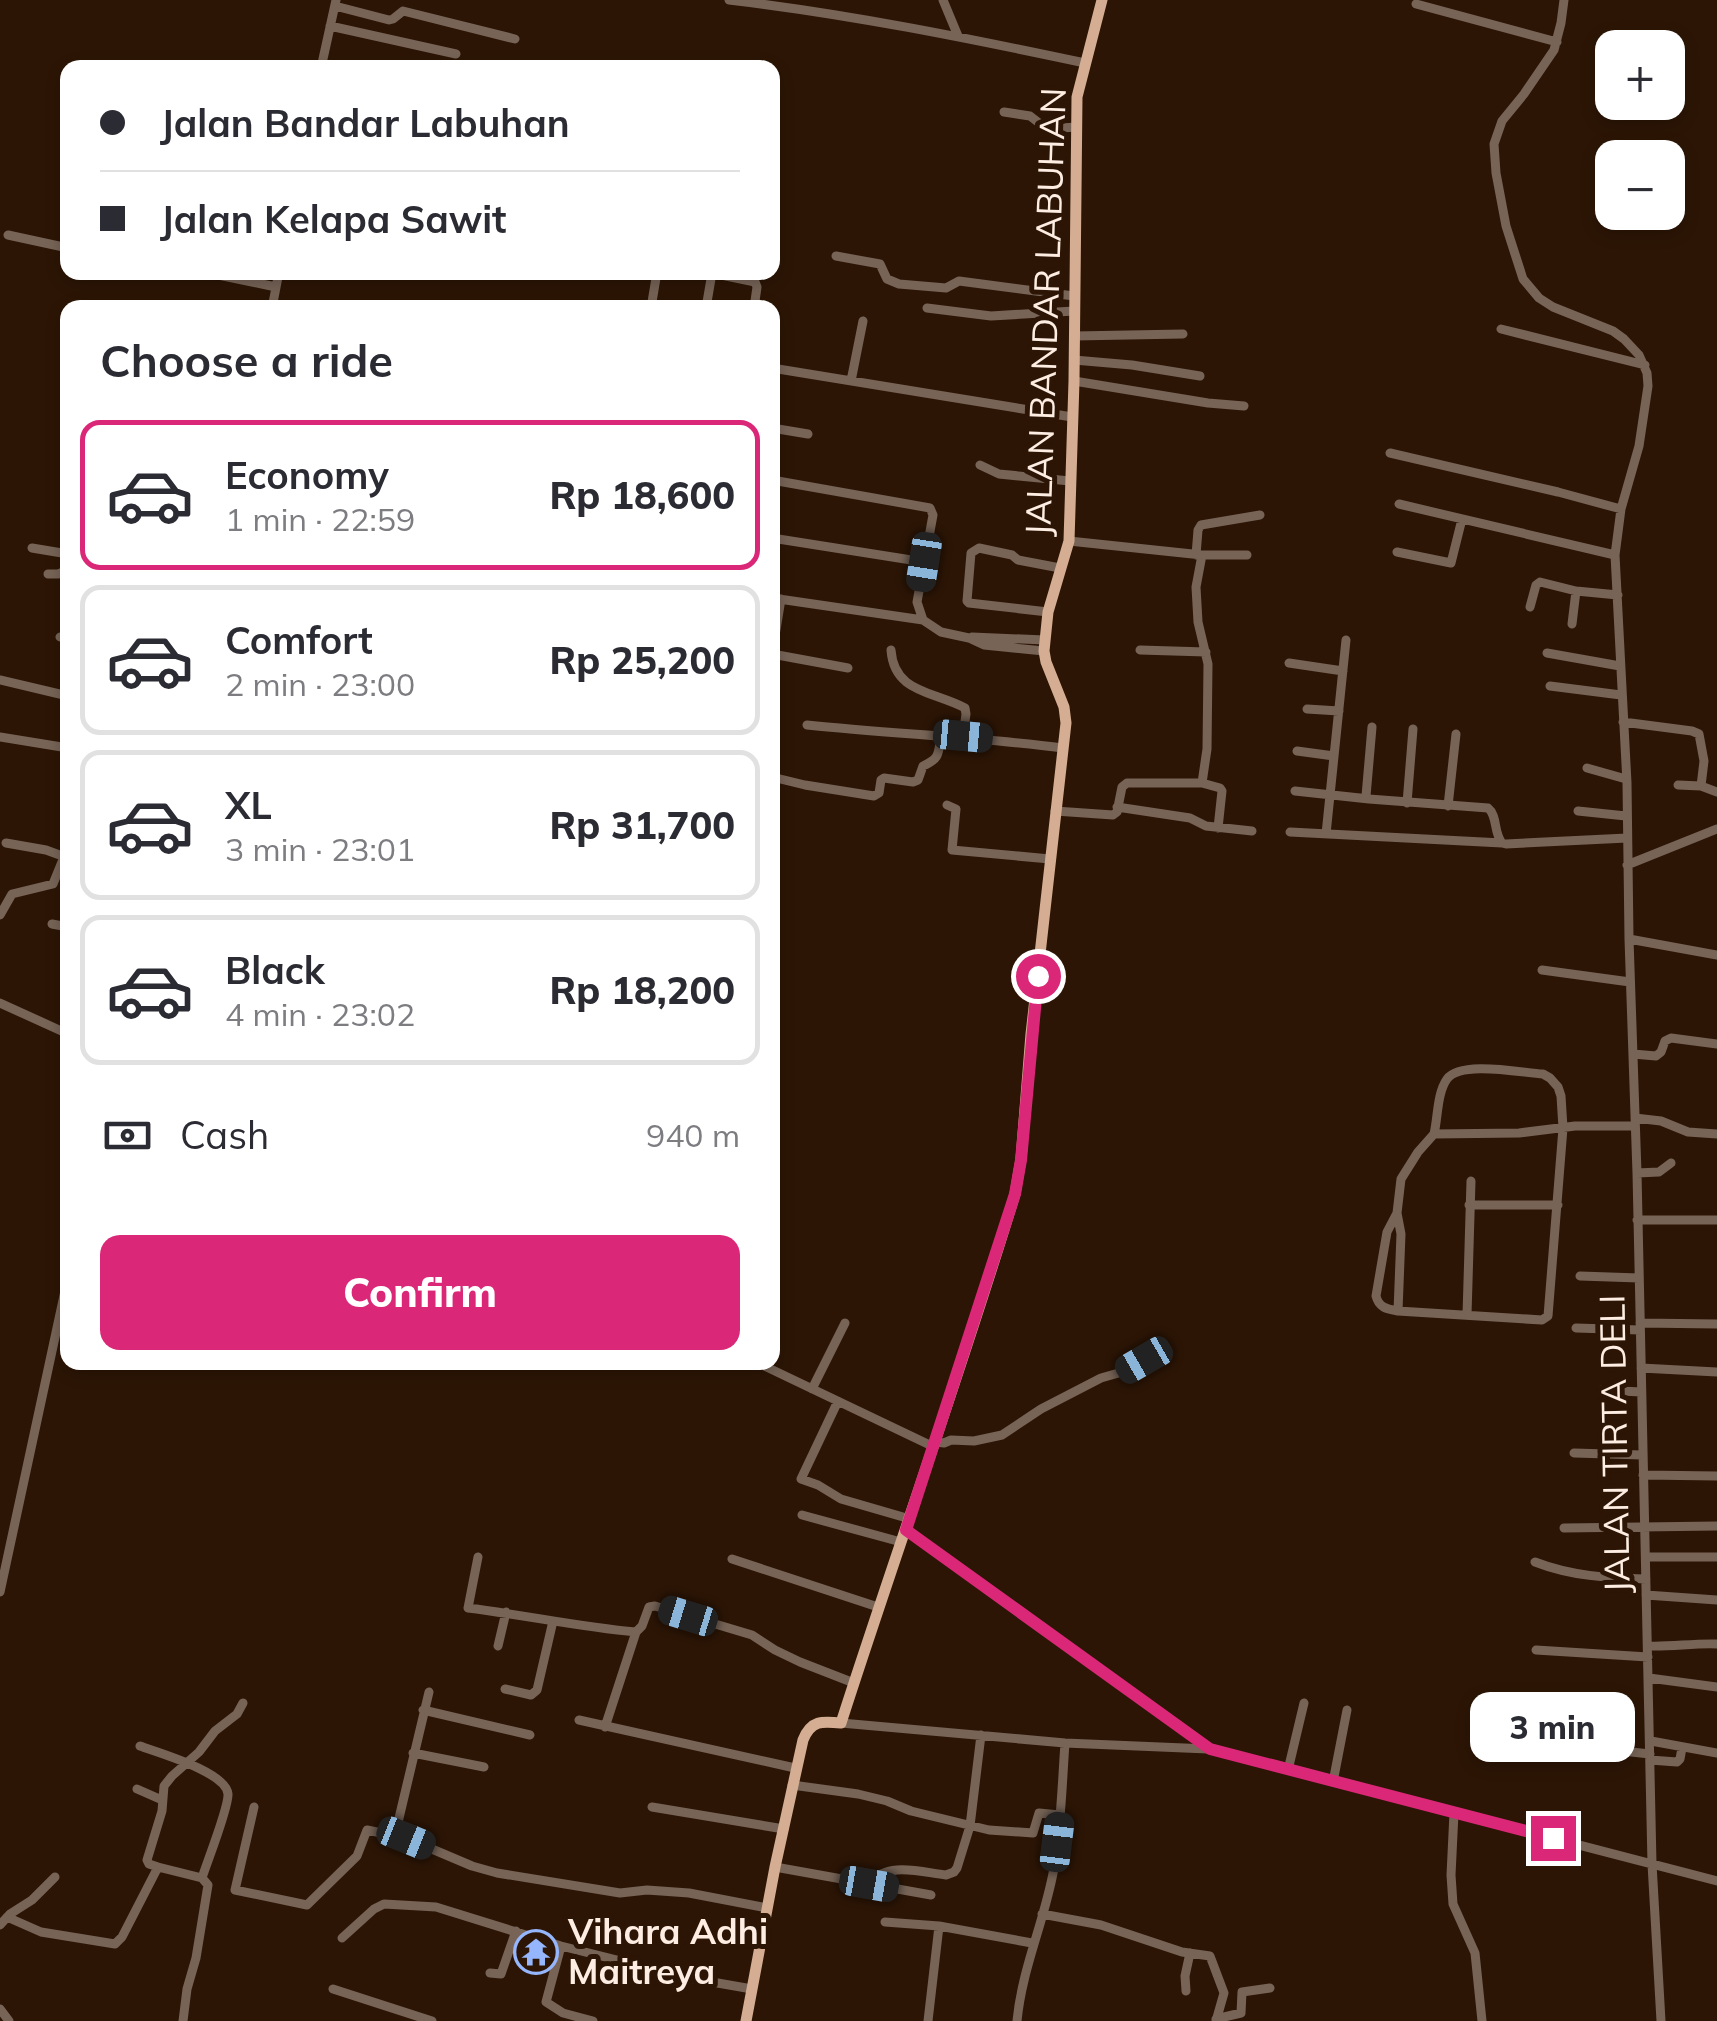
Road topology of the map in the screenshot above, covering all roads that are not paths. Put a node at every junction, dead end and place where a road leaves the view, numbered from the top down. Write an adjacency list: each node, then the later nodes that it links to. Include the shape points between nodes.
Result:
1 (729, 0): 8 (street)
2 (943, 0): 8 (street)
3 (1102, 0): 13 (main road, JALAN BANDAR LABUHAN)
4 (1564, 0): 10 (street)
5 (335, 3): 7 (street); 9 (street, via 390,20 404,11)
6 (1416, 4): 10 (street)
7 (330, 26): 11 (street); 12 (street)
8 (958, 36): 13 (street)
9 (515, 39)
10 (1557, 42): 33 (street, via 1502,120 1494,144 1506,226 1523,280 1539,298 1612,331)
11 (456, 54)
12 (323, 60)
13 (1085, 63): 15 (main road, JALAN BANDAR LABUHAN)
14 (1004, 112): 15 (street, via 1030,116 1047,129)
15 (1076, 128): 23 (main road, JALAN BANDAR LABUHAN)
16 (8, 234): 17 (street)
17 (60, 246)
18 (836, 256): 23 (street, via 880,264 887,279 899,284 946,288 959,280)
19 (242, 280): 22 (street)
20 (277, 280): 22 (street)
21 (745, 280): 25 (street, via 755,282)
22 (276, 287): 24 (street)
23 (1074, 296): 27 (main road, JALAN BANDAR LABUHAN)
24 (274, 300)
25 (755, 300)
26 (927, 308): 27 (street, via 991,316)
27 (1074, 311): 31 (main road, JALAN BANDAR LABUHAN)
28 (863, 321): 36 (street)
29 (1501, 329): 33 (street)
30 (1183, 334): 31 (street)
31 (1074, 336): 32 (main road, JALAN BANDAR LABUHAN)
32 (1074, 360): 35 (street); 37 (main road, JALAN BANDAR LABUHAN)
33 (1644, 365): 47 (street, JALAN TIRTA DELI, via 1648,386 1639,446)
34 (780, 369): 36 (street)
35 (1200, 376)
36 (850, 381): 39 (street)
37 (1074, 381): 38 (street); 39 (main road, JALAN BANDAR LABUHAN)
38 (1244, 406)
39 (1072, 417): 45 (main road, JALAN BANDAR LABUHAN)
40 (780, 429): 41 (street)
41 (808, 434)
42 (1390, 453): 47 (street)
43 (980, 465): 45 (street, via 999,474)
44 (780, 481): 58 (street, via 932,508)
45 (1070, 481): 51 (main road, JALAN BANDAR LABUHAN)
46 (1398, 504): 49 (street)
47 (1621, 509): 57 (street, JALAN TIRTA DELI)
48 (1260, 515): 55 (street, via 1201,525)
49 (1462, 519): 53 (street, via 1452,562); 57 (street)
50 (780, 539): 58 (street)
51 (1069, 541): 55 (street); 59 (main road, JALAN BANDAR LABUHAN)
52 (32, 548): 54 (street)
53 (1397, 552)
54 (60, 553)
55 (1199, 555): 56 (street); 73 (street, via 1198,622)
56 (1247, 555)
57 (1616, 555): 63 (street, JALAN TIRTA DELI)
58 (924, 562): 67 (street, via 917,607)
59 (1060, 568): 66 (main road, JALAN BANDAR LABUHAN); 66 (street, via 980,548 971,553 968,603)
60 (60, 573): 61 (street)
61 (48, 574)
62 (1576, 591): 63 (street); 65 (street, via 1540,582); 68 (street)
63 (1618, 596): 77 (street, JALAN TIRTA DELI)
64 (780, 599): 67 (street)
65 (1530, 608)
66 (1048, 612): 70 (main road, JALAN BANDAR LABUHAN)
67 (922, 620): 70 (street, via 969,638)
68 (1572, 624)
69 (1346, 640): 79 (street)
70 (1044, 646): 95 (main road, JALAN BANDAR LABUHAN, via 1066,713)
71 (890, 650): 92 (street, via 904,682 965,708)
72 (1140, 650): 73 (street)
73 (1206, 652): 101 (street)
74 (1547, 653): 77 (street)
75 (780, 655): 78 (street)
76 (1289, 663): 79 (street)
77 (1620, 666): 83 (street, JALAN TIRTA DELI)
78 (848, 668)
79 (1343, 671): 85 (street)
80 (0, 680): 82 (street)
81 (1550, 686): 83 (street)
82 (60, 694)
83 (1621, 695): 86 (street, JALAN TIRTA DELI)
84 (1307, 709): 85 (street)
85 (1338, 711): 97 (street)
86 (1622, 722): 100 (street, JALAN TIRTA DELI); 103 (street, via 1699,734)
87 (807, 725): 91 (street)
88 (1372, 728): 107 (street)
89 (1413, 729): 108 (street)
90 (1456, 734): 110 (street)
91 (941, 735): 92 (street); 99 (street, via 938,756 923,766 918,780 884,778 874,796)
92 (963, 736): 95 (street)
93 (0, 738): 94 (street)
94 (60, 747)
95 (1063, 748): 112 (main road, JALAN BANDAR LABUHAN)
96 (1296, 751): 97 (street)
97 (1334, 756): 106 (street)
98 (1588, 768): 100 (street)
99 (780, 779)
100 (1626, 779): 114 (street, JALAN TIRTA DELI)
101 (1202, 783): 111 (street, via 1127,783); 115 (street, via 1222,790)
102 (1678, 785): 103 (street)
103 (1702, 786): 105 (street)
104 (1296, 791): 106 (street)
105 (1717, 792)
106 (1330, 795): 107 (street); 119 (street)
107 (1369, 799): 108 (street)
108 (1407, 803): 110 (street)
109 (947, 805): 124 (street, via 956,809 952,850)
110 (1448, 806): 121 (street, via 1492,810)
111 (1117, 807): 112 (street, via 1112,816); 115 (street)
112 (1055, 811): 124 (main road, JALAN BANDAR LABUHAN)
113 (1578, 811): 114 (street)
114 (1626, 816): 120 (street, JALAN TIRTA DELI)
115 (1218, 828): 117 (street)
116 (1717, 829): 125 (street)
117 (1252, 831)
118 (1290, 832): 119 (street)
119 (1326, 834): 121 (street)
120 (1627, 838): 121 (street); 125 (street, JALAN TIRTA DELI)
121 (1502, 843)
122 (6, 844): 123 (street)
123 (60, 855)
124 (1050, 859): 167 (main road, JALAN BANDAR LABUHAN, via 1015,1194)
125 (1627, 865): 130 (street, JALAN TIRTA DELI)
126 (60, 869): 127 (street, via 53,884 12,894)
127 (0, 915)
128 (52, 924): 129 (street)
129 (60, 926)
130 (1628, 939): 131 (street); 133 (street, JALAN TIRTA DELI)
131 (1717, 955)
132 (1542, 970): 133 (street)
133 (1630, 982): 137 (street, JALAN TIRTA DELI)
134 (0, 1003): 135 (street)
135 (60, 1030)
136 (1717, 1044): 137 (street, via 1672,1038 1656,1056)
137 (1633, 1054): 138 (street, JALAN TIRTA DELI)
138 (1634, 1122): 139 (street); 141 (street); 143 (street, JALAN TIRTA DELI)
139 (1563, 1128): 140 (street); 140 (street, via 1561,1096 1550,1078 1467,1069 1448,1078); 146 (street)
140 (1434, 1134): 147 (street, via 1402,1179)
141 (1717, 1134)
142 (1672, 1163): 143 (street, via 1659,1172)
143 (1637, 1173): 148 (street, JALAN TIRTA DELI)
144 (1471, 1181): 145 (street)
145 (1469, 1205): 146 (street); 154 (street)
146 (1558, 1205): 154 (street, via 1548,1316)
147 (1397, 1213): 152 (street); 152 (street, via 1386,1232 1376,1296 1380,1305)
148 (1637, 1220): 149 (street); 151 (street, JALAN TIRTA DELI)
149 (1717, 1220)
150 (1580, 1276): 151 (street)
151 (1639, 1278): 157 (street, JALAN TIRTA DELI)
152 (1398, 1311): 154 (street)
153 (60, 1314): 183 (street)
154 (1467, 1316)
155 (845, 1324): 163 (street)
156 (1717, 1324): 157 (street)
157 (1640, 1327): 158 (street); 160 (street, JALAN TIRTA DELI)
158 (1576, 1328)
159 (1144, 1360): 167 (street, via 1002,1435)
160 (1641, 1368): 162 (street); 165 (street, JALAN TIRTA DELI)
161 (773, 1370): 163 (street)
162 (1717, 1372)
163 (812, 1389): 166 (street)
164 (1602, 1390): 165 (street)
165 (1641, 1392): 169 (street, JALAN TIRTA DELI)
166 (838, 1401): 167 (street); 176 (street, via 800,1479)
167 (935, 1445): 176 (main road, JALAN BANDAR LABUHAN)
168 (1574, 1453): 169 (street)
169 (1642, 1455): 170 (street, JALAN TIRTA DELI)
170 (1643, 1475): 171 (street); 173 (street, JALAN TIRTA DELI)
171 (1717, 1476)
172 (802, 1515): 176 (street)
173 (1644, 1526): 174 (street); 175 (street); 178 (street, JALAN TIRTA DELI)
174 (1717, 1526)
175 (1564, 1528)
176 (905, 1530): 186 (main road, JALAN BANDAR LABUHAN); 213 (street)
177 (478, 1557): 187 (street, via 468,1608)
178 (1646, 1557): 179 (street); 182 (street, JALAN TIRTA DELI)
179 (1717, 1557)
180 (732, 1559): 186 (street)
181 (1534, 1562): 182 (street, via 1561,1572)
182 (1646, 1579): 184 (street, JALAN TIRTA DELI)
183 (0, 1592)
184 (1646, 1594): 185 (street); 193 (street, JALAN TIRTA DELI)
185 (1717, 1600)
186 (878, 1607): 195 (main road, JALAN BANDAR LABUHAN)
187 (506, 1612): 188 (street); 191 (street)
188 (552, 1621): 189 (street); 197 (street, via 537,1690)
189 (636, 1632): 195 (street, via 656,1606 752,1635); 205 (street)
190 (1717, 1644): 193 (street)
191 (498, 1646)
192 (1536, 1650): 193 (street)
193 (1648, 1652): 194 (street, JALAN TIRTA DELI)
194 (1648, 1678): 196 (street); 209 (street, JALAN TIRTA DELI)
195 (854, 1682): 204 (main road, JALAN BANDAR LABUHAN)
196 (1717, 1688)
197 (505, 1689)
198 (429, 1692): 201 (street)
199 (1304, 1703): 220 (street)
200 (243, 1704): 217 (street)
201 (423, 1710): 207 (street); 214 (street)
202 (1347, 1710): 221 (street)
203 (579, 1720): 205 (street)
204 (841, 1722): 206 (street); 219 (main road, via 809,1727)
205 (605, 1727): 219 (street)
206 (981, 1734): 210 (street); 229 (street)
207 (530, 1736)
208 (1492, 1737): 216 (street)
209 (1650, 1742): 212 (street); 216 (street, JALAN TIRTA DELI)
210 (1065, 1743): 213 (street); 228 (street)
211 (140, 1746): 217 (street)
212 (1682, 1748): 215 (street); 216 (street, via 1677,1762)
213 (1210, 1749): 220 (street)
214 (413, 1753): 218 (street); 231 (street)
215 (1717, 1753)
216 (1650, 1757): 232 (street, JALAN TIRTA DELI)
217 (188, 1764): 224 (street, via 168,1779); 236 (street, via 220,1781 228,1794)
218 (484, 1767)
219 (795, 1768): 222 (main road)
220 (1288, 1770): 221 (street)
221 (1333, 1782): 227 (street)
222 (792, 1785): 229 (street, via 858,1794); 230 (main road)
223 (137, 1789): 224 (street)
224 (162, 1800): 233 (street, via 147,1860)
225 (254, 1807): 231 (street, via 234,1890 289,1902 309,1904 357,1856 367,1830)
226 (652, 1808): 230 (street)
227 (1454, 1813): 232 (street); 264 (street, via 1453,1904 1476,1952)
228 (1060, 1815): 229 (street, via 1039,1813 1034,1833); 241 (street)
229 (970, 1826): 238 (street, via 954,1872 888,1870)
230 (784, 1829): 234 (main road)
231 (395, 1835): 240 (street, via 497,1874 620,1893 689,1893)
232 (1652, 1864): 237 (street); 265 (street, JALAN TIRTA DELI)
233 (158, 1867): 236 (street); 242 (street, via 114,1944)
234 (774, 1867): 238 (street); 240 (main road)
235 (54, 1877): 242 (street)
236 (202, 1878): 258 (street, via 208,1885)
237 (1717, 1881)
238 (869, 1884): 239 (street)
239 (932, 1895)
240 (766, 1908): 253 (main road)
241 (1042, 1914): 247 (street); 249 (street)
242 (4, 1921)
243 (886, 1922): 244 (street)
244 (938, 1926): 247 (street); 262 (street)
245 (516, 1932): 246 (street, via 436,1907 395,1903 374,1908); 248 (street); 250 (street, via 501,1974)
246 (342, 1938)
247 (1032, 1943): 263 (street)
248 (561, 1946): 253 (street); 260 (street, via 546,2002)
249 (1190, 1954): 254 (street); 256 (street, via 1211,1958 1224,1993)
250 (490, 1973)
251 (333, 1988): 259 (street)
252 (1270, 1988): 256 (street, via 1242,1992 1240,2014)
253 (752, 1989): 261 (main road)
254 (1186, 1990)
255 (0, 2008): 257 (street)
256 (1216, 2020)
257 (9, 2021)
258 (183, 2021)
259 (432, 2021)
260 (593, 2021)
261 (746, 2021)
262 (928, 2021)
263 (1016, 2021)
264 (1482, 2021)
265 (1660, 2021)

